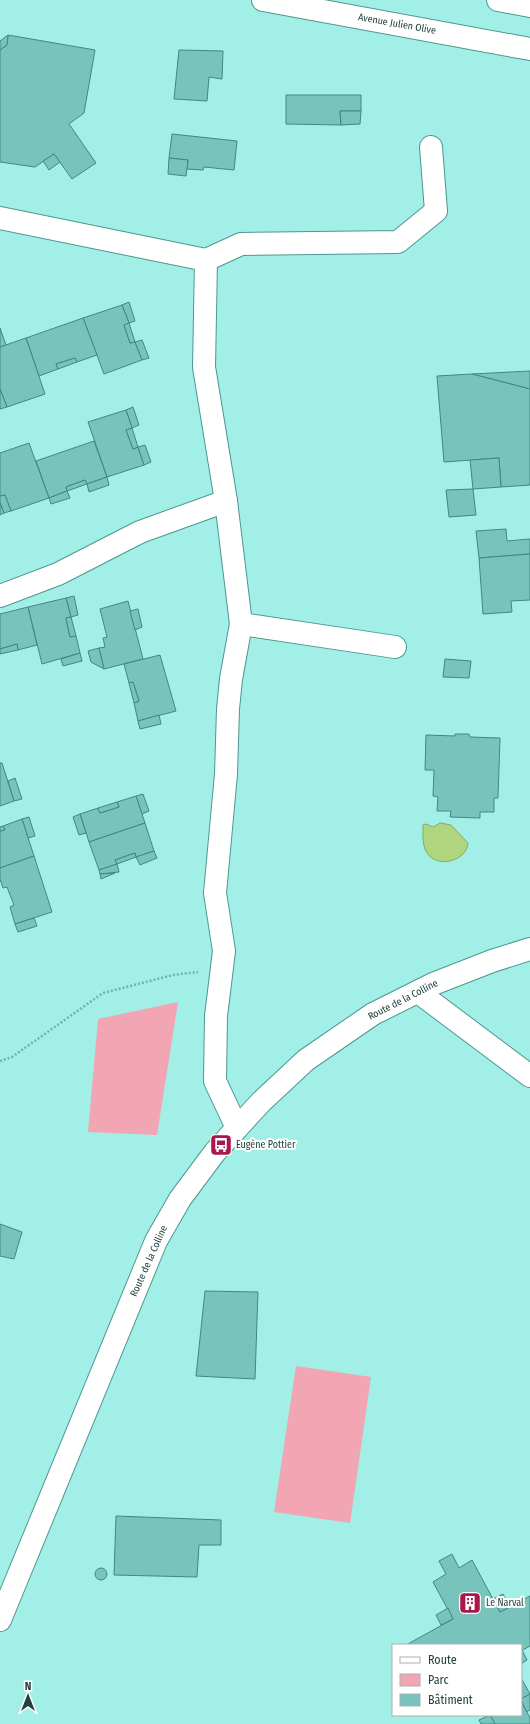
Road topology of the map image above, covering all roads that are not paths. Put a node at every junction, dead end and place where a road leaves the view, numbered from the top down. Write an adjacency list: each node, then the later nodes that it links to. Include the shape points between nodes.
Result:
1 (263, 0): 4 (street, Avenue Julien Olive)
2 (498, 0): 3 (street)
3 (530, 6)
4 (530, 49)
5 (431, 147): 7 (street, via 436,210 398,242 241,244)
6 (0, 218): 7 (street)
7 (206, 260): 8 (street, via 204,367)
8 (226, 501): 9 (street, via 140,532 58,574); 10 (street)
9 (0, 596)
10 (241, 624): 11 (street); 15 (street, via 228,709 226,774 215,894 224,951 216,1016 215,1081)
11 (395, 647)
12 (530, 949): 13 (street, Route de la Colline, via 492,960)
13 (418, 992): 14 (street); 15 (street, Route de la Colline, via 373,1014 306,1060)
14 (530, 1076)
15 (237, 1128): 16 (street, Route de la Colline, via 215,1152 180,1199 156,1241)
16 (0, 1620)

